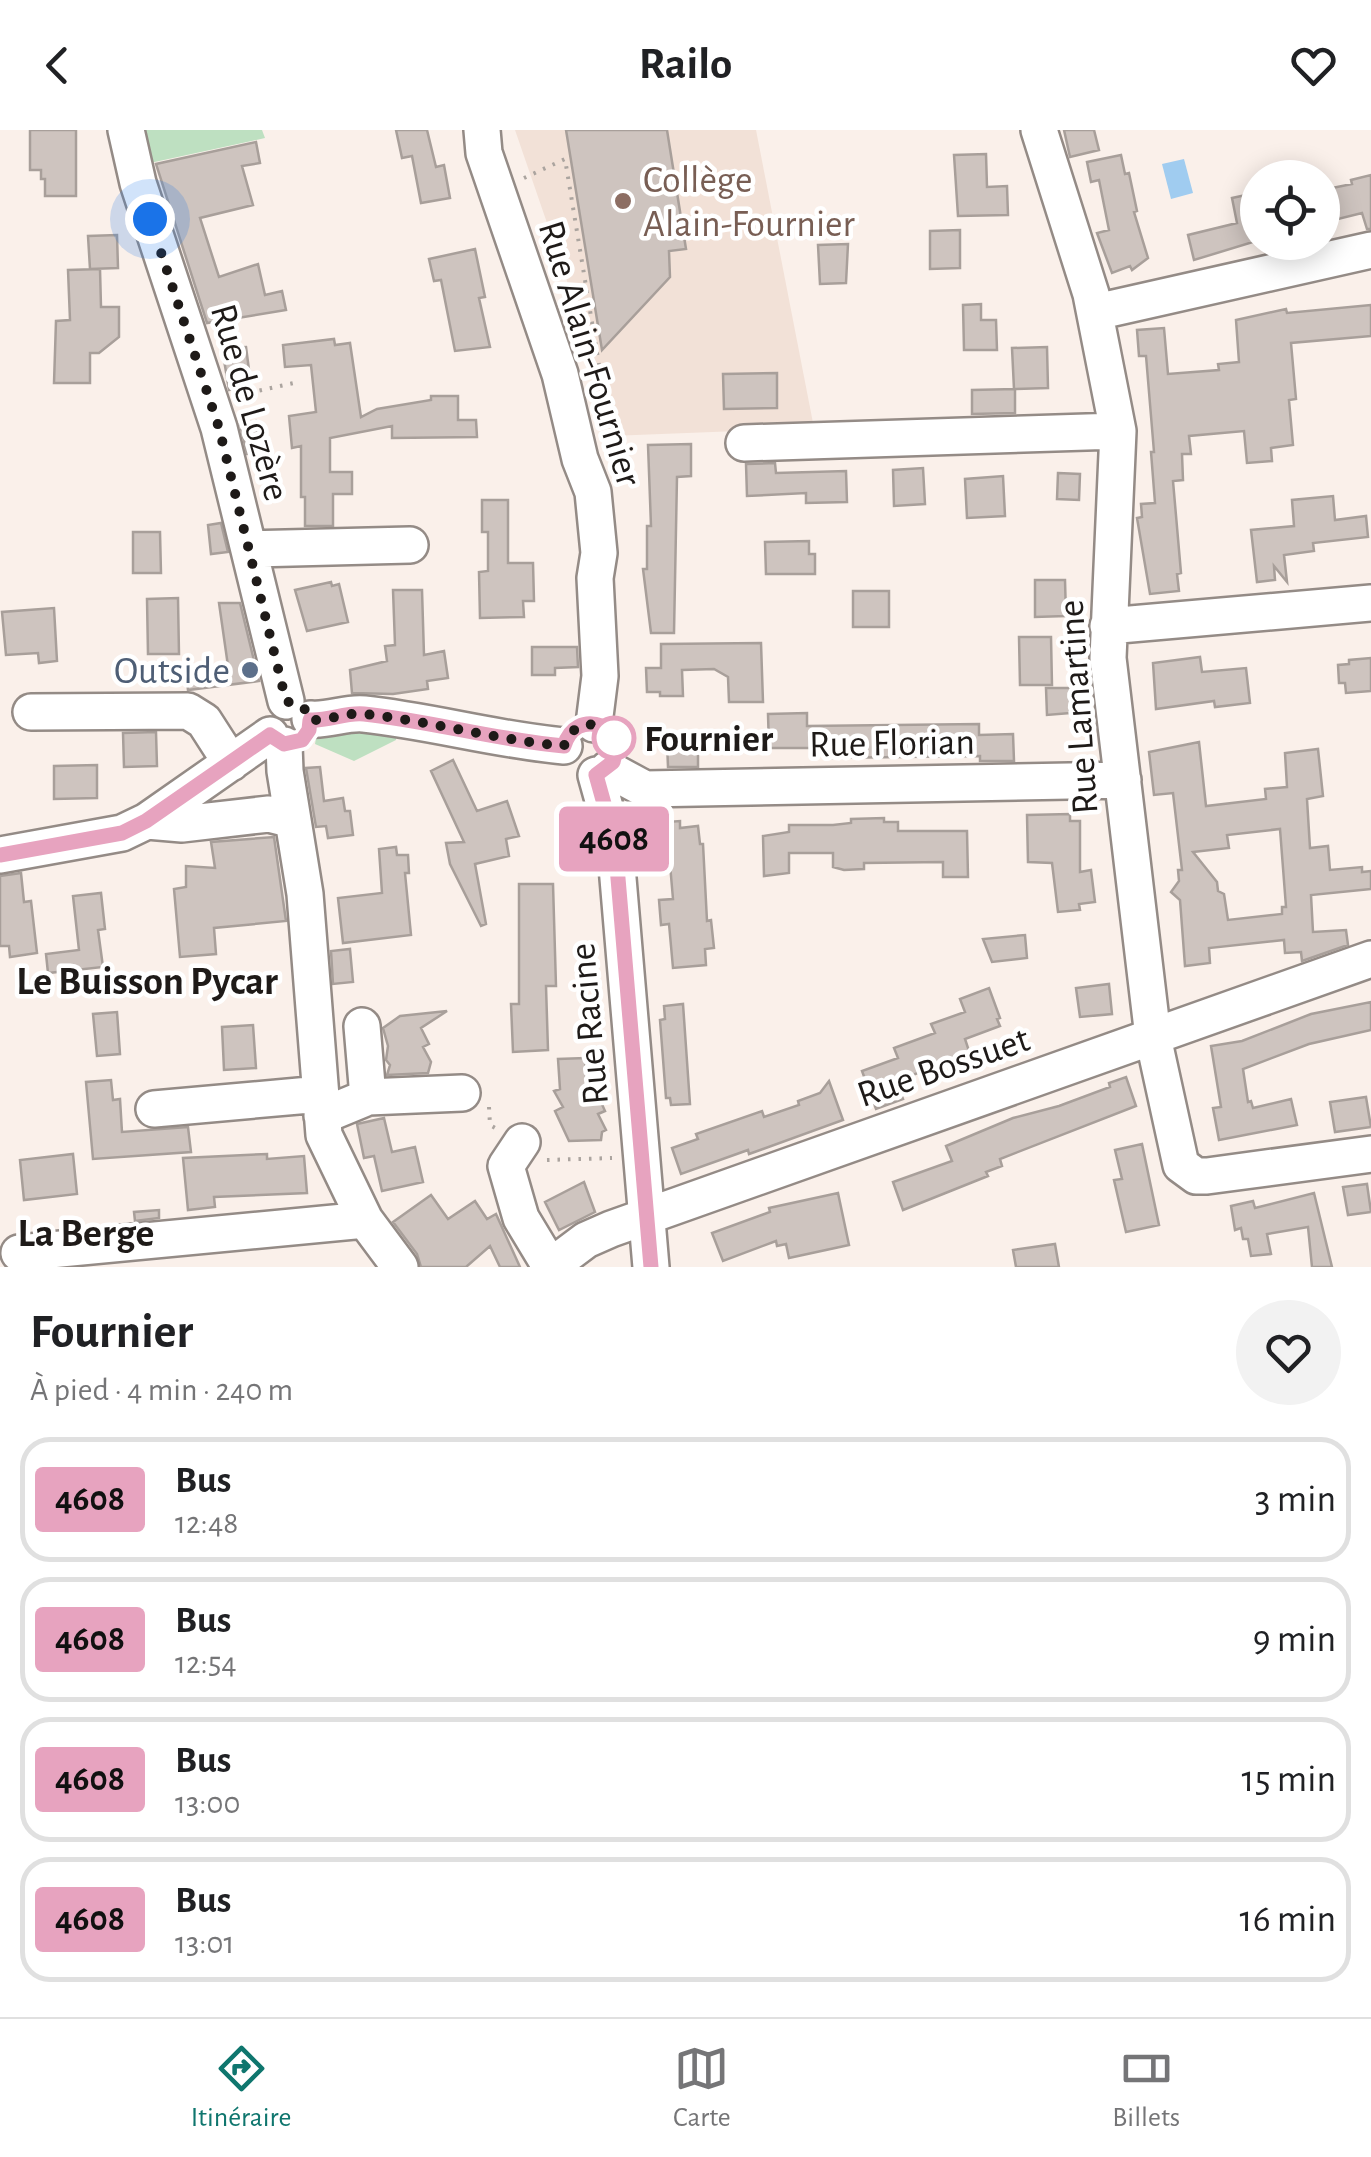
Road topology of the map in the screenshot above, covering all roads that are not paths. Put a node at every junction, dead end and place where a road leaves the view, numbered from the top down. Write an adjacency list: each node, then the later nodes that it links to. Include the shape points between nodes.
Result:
1 (126, 130): 9 (street, Rue de Lozère)
2 (482, 130): 14 (street, Rue Alain-Fournier, via 593,492 600,676)
3 (1029, 133): 5 (street, Rue Lamartine)
4 (1371, 250): 5 (street)
5 (1096, 312): 6 (street, Rue Lamartine)
6 (1118, 431): 7 (street); 11 (street, Rue Lamartine)
7 (744, 444)
8 (410, 545): 9 (street)
9 (249, 548): 12 (street, Rue de Lozère)
10 (1371, 603): 11 (street)
11 (1108, 626): 19 (street, Rue Lamartine)
12 (298, 710): 15 (street, via 309,730 302,740); 16 (street, via 325,720 358,713)
13 (30, 712): 17 (street, via 188,711 204,721)
14 (594, 724): 16 (street, via 571,731); 18 (street, via 614,738 616,754)
15 (277, 740): 17 (street); 20 (street)
16 (564, 746): 18 (street, via 572,769 587,776)
17 (230, 763): 21 (street)
18 (602, 772): 19 (street, Rue Florian, via 645,789); 32 (street, Rue Racine, via 615,843)
19 (1122, 780): 25 (street, Rue Lamartine)
20 (293, 820): 21 (street, via 269,814 182,824); 28 (street)
21 (146, 821): 22 (street, via 122,833)
22 (0, 855)
23 (1371, 959): 25 (street, Rue Bossuet)
24 (362, 1026): 27 (street)
25 (1153, 1038): 31 (street, Rue Lamartine, via 1181,1165 1188,1172 1207,1176); 32 (street, Rue Bossuet)
26 (462, 1093): 27 (street)
27 (368, 1097): 28 (street)
28 (322, 1105): 29 (street); 33 (street, via 324,1136)
29 (154, 1108)
30 (522, 1142): 36 (street, via 506,1166 522,1218)
31 (1371, 1154)
32 (647, 1216): 36 (street, Rue Bossuet, via 586,1240); 37 (street, Rue Racine)
33 (365, 1220): 34 (street); 35 (street)
34 (19, 1253)
35 (400, 1267)
36 (550, 1267)
37 (651, 1267)

